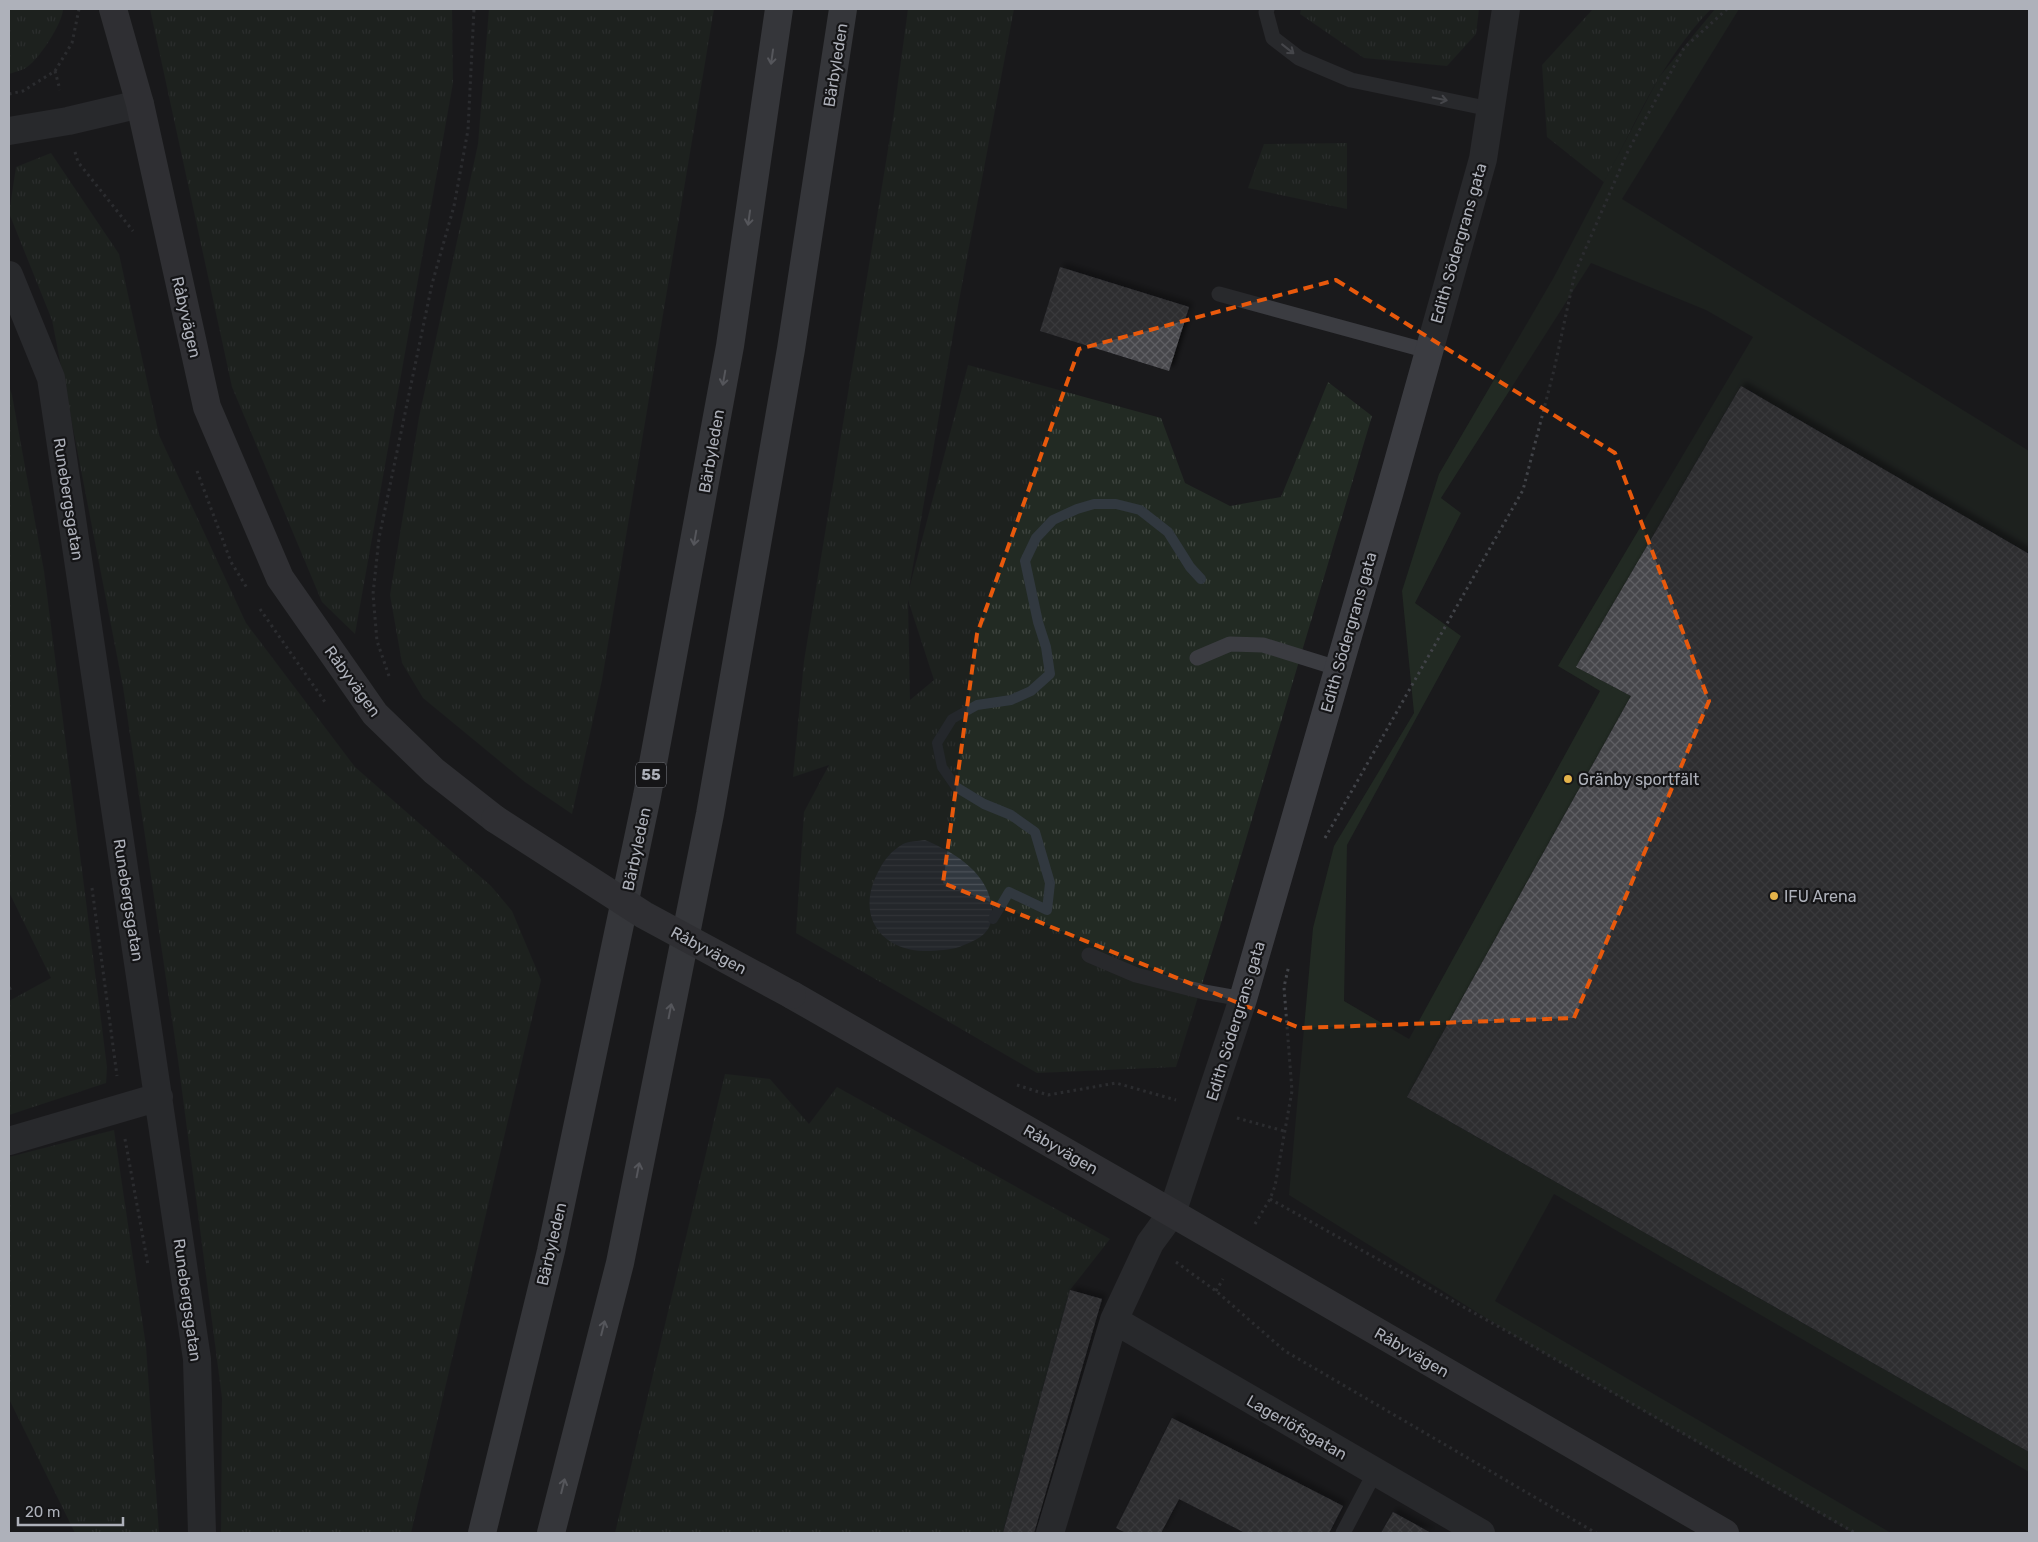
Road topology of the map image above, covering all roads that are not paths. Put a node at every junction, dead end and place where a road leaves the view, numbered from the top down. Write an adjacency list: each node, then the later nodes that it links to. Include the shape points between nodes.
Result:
1 (113, 9): 6 (main road, Råbyvägen)
2 (779, 9): 23 (main road, Bärbyleden / 55, one-way to 23, via 730,346 648,796 551,1251)
3 (843, 9): 24 (main road, Bärbyleden, one-way to 3, via 620,1263 710,814 791,348)
4 (1267, 9): 7 (lane, one-way to 7, via 1273,38 1299,58 1351,80)
5 (1506, 9): 7 (street, Edith Södergrans gata)
6 (140, 104): 8 (street); 18 (main road, Råbyvägen, bridge, via 206,407 280,578 375,714 434,771 540,850 644,915 792,995)
7 (1490, 109): 11 (street, Edith Södergrans gata, via 1483,159)
8 (9, 131)
9 (9, 275): 16 (street, Runebergsgatan, via 50,378)
10 (1219, 294): 11 (lane)
11 (1428, 351): 13 (street, Edith Södergrans gata)
12 (1197, 658): 13 (lane, via 1230,644 1263,645)
13 (1337, 668): 15 (street, Edith Södergrans gata)
14 (1089, 955): 15 (lane, via 1136,975)
15 (1242, 999): 18 (street, Edith Södergrans gata)
16 (159, 1097): 17 (street); 22 (street, Runebergsgatan, via 197,1359)
17 (9, 1141)
18 (1172, 1213): 19 (street, Edith Södergrans gata, via 1150,1243); 27 (main road, Råbyvägen)
19 (1114, 1320): 20 (street, Lagerlöfsgatan); 21 (street)
20 (1375, 1472): 25 (lane); 26 (street, Lagerlöfsgatan)
21 (1058, 1530)
22 (202, 1533)
23 (482, 1533)
24 (551, 1533)
25 (1343, 1533)
26 (1481, 1533)
27 (1725, 1533)

